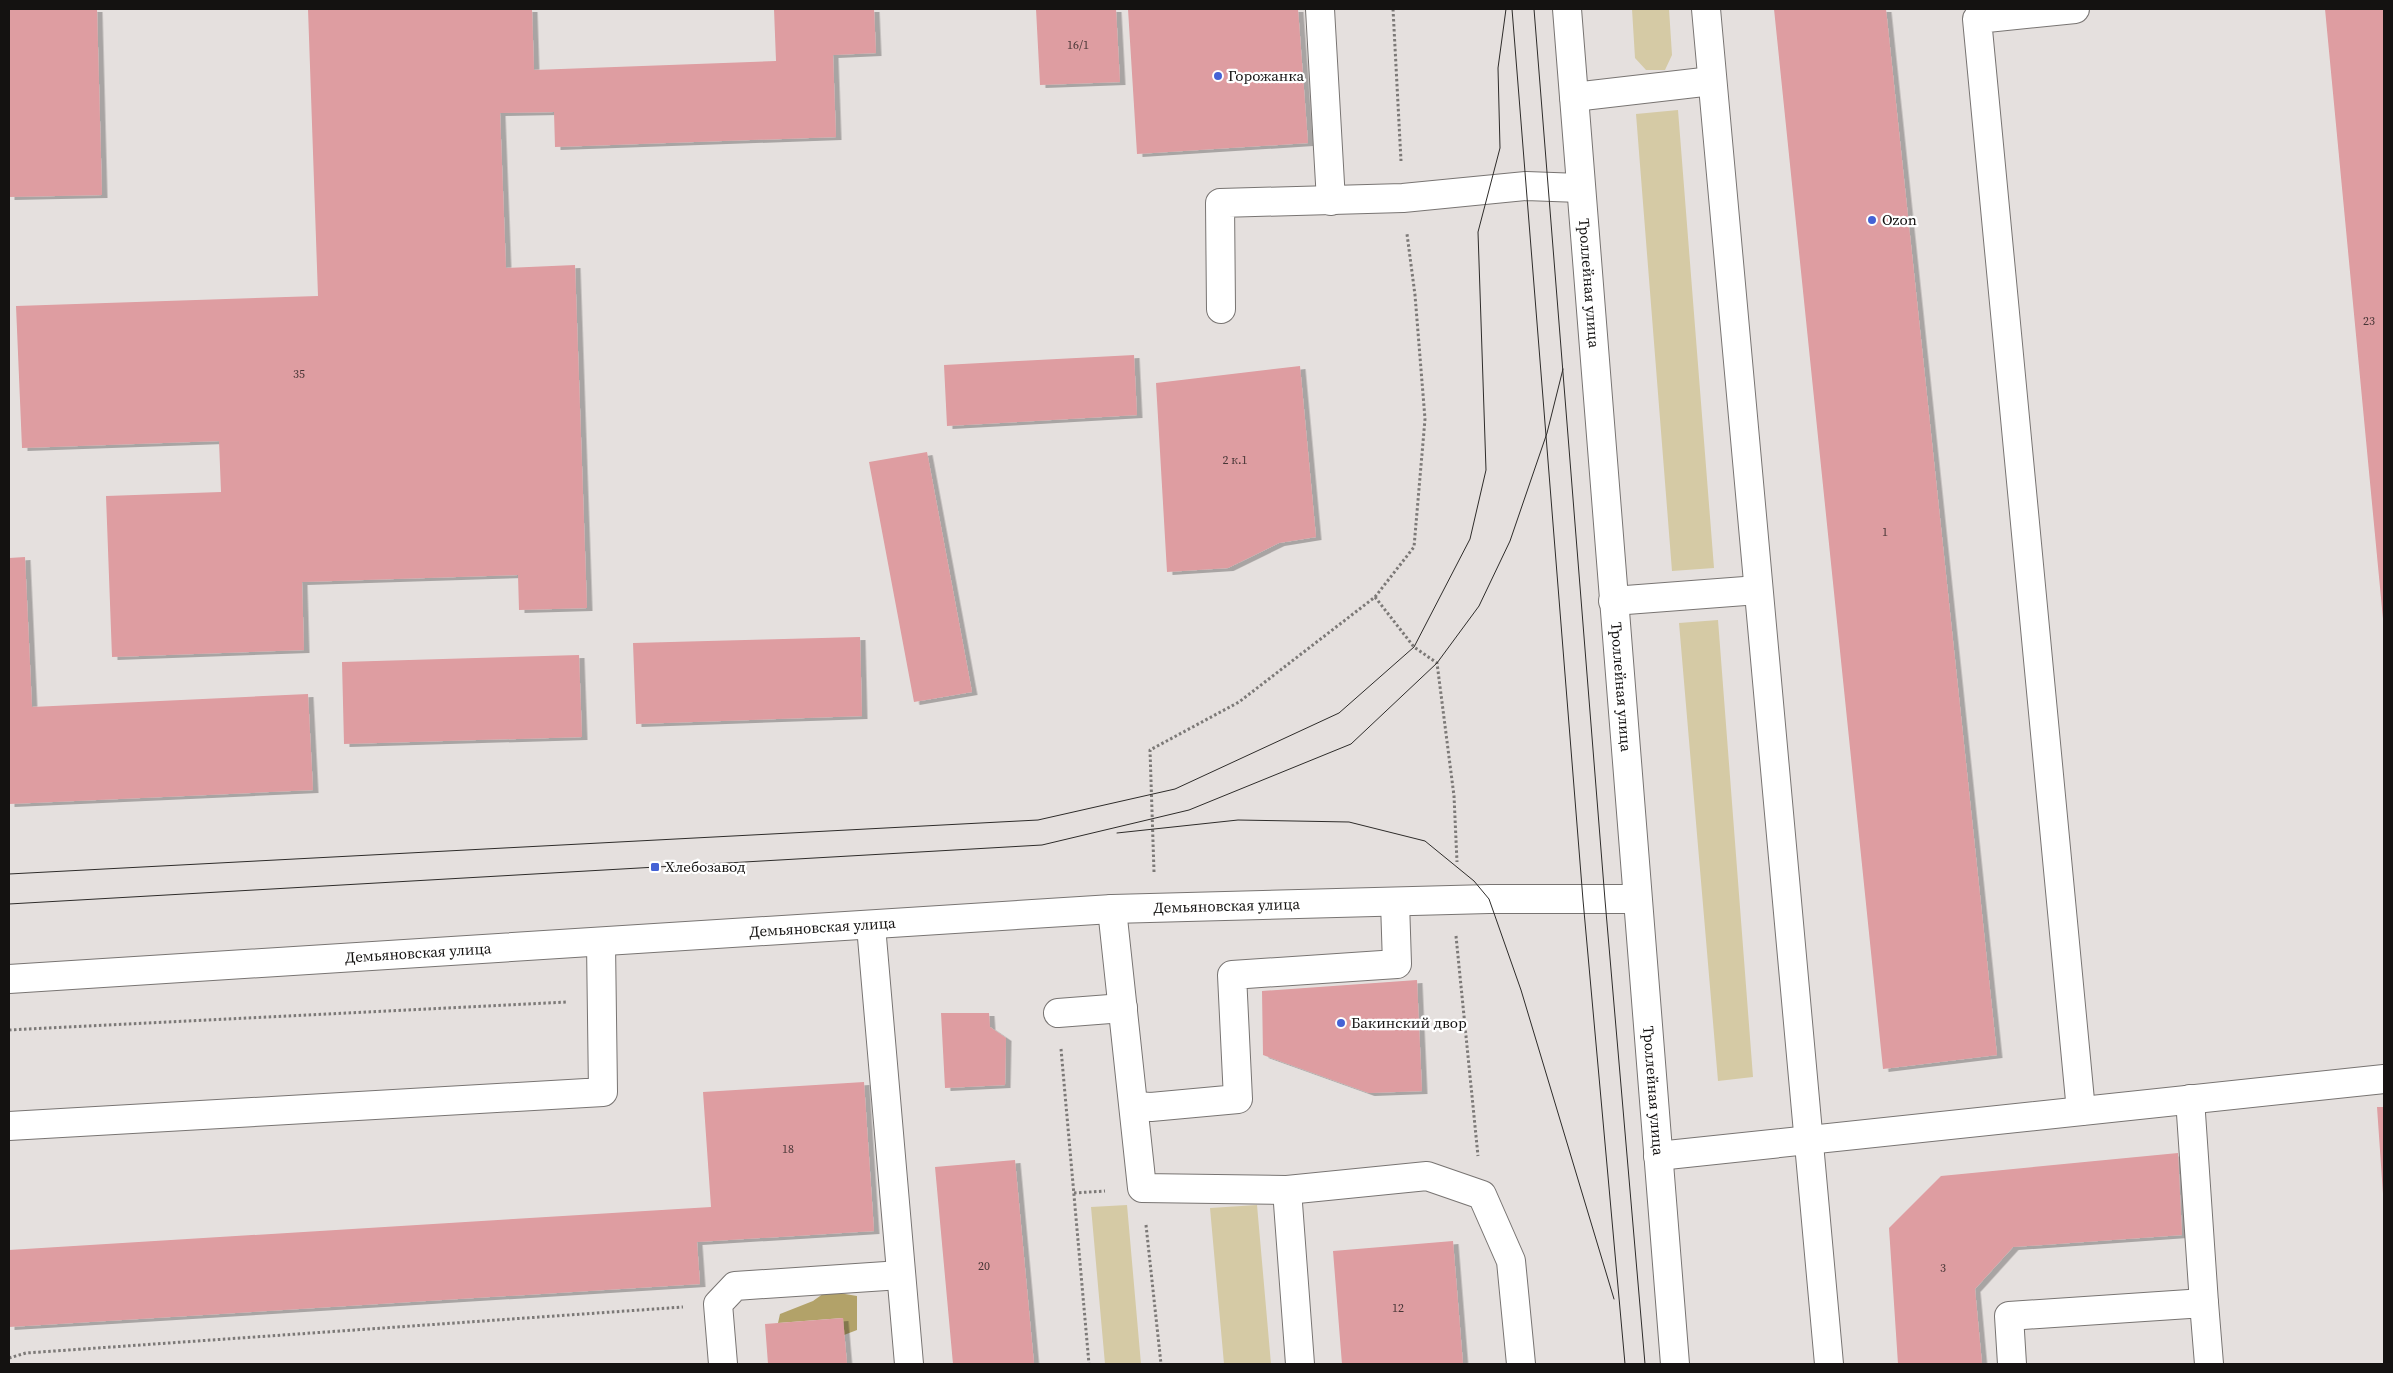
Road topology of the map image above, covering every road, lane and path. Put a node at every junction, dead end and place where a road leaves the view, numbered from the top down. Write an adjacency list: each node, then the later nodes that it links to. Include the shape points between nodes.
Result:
1 (1320, 9): 10 (street)
2 (1392, 9): 9 (path)
3 (1566, 9): 7 (street, Троллейная улица)
4 (1706, 9): 6 (street)
5 (2075, 9): 28 (street, via 1976,19)
6 (1712, 81): 7 (street); 12 (street)
7 (1574, 97): 8 (street, Троллейная улица)
8 (1580, 188): 9 (street, via 1526,186); 13 (street, Троллейная улица)
9 (1403, 198): 10 (street); 16 (path, via 1425,419 1414,547 1375,597 1239,702 1150,750 1151,830)
10 (1331, 201): 11 (street, via 1220,203)
11 (1221, 309)
12 (1758, 590): 13 (street); 30 (street)
13 (1613, 600): 14 (street, Троллейная улица)
14 (1636, 899): 15 (street, Демьяновская улица); 31 (street, Троллейная улица)
15 (1395, 902): 16 (street, Демьяновская улица); 27 (street, via 1397,964 1232,975 1238,1099)
16 (1157, 908): 17 (street, Демьяновская улица)
17 (1112, 909): 18 (street, Демьяновская улица); 22 (street)
18 (871, 926): 19 (street, Демьяновская улица); 35 (street)
19 (601, 943): 20 (street, Демьяновская улица); 21 (street)
20 (9, 979)
21 (602, 1000): 24 (path); 29 (street, via 604,1092)
22 (1124, 1008): 23 (street); 27 (street)
23 (1058, 1013): 34 (path)
24 (9, 1030)
25 (2384, 1079): 26 (street)
26 (2190, 1099): 28 (street); 36 (street)
27 (1134, 1106): 32 (street)
28 (2081, 1111): 30 (street)
29 (9, 1126)
30 (1809, 1141): 31 (street); 46 (street)
31 (1658, 1156): 45 (street, Троллейная улица)
32 (1142, 1188): 33 (street); 34 (path); 42 (path)
33 (1287, 1190): 43 (street); 44 (street, via 1427,1176 1482,1195 1511,1261)
34 (1074, 1192): 41 (path)
35 (901, 1275): 37 (street, via 735,1286); 40 (street)
36 (2204, 1303): 47 (street, via 2009,1316); 48 (street)
37 (718, 1304): 38 (path, via 36,1353); 39 (street)
38 (9, 1358)
39 (723, 1364)
40 (909, 1364)
41 (1089, 1364)
42 (1161, 1364)
43 (1300, 1364)
44 (1521, 1364)
45 (1675, 1364)
46 (1829, 1364)
47 (2012, 1364)
48 (2209, 1364)

